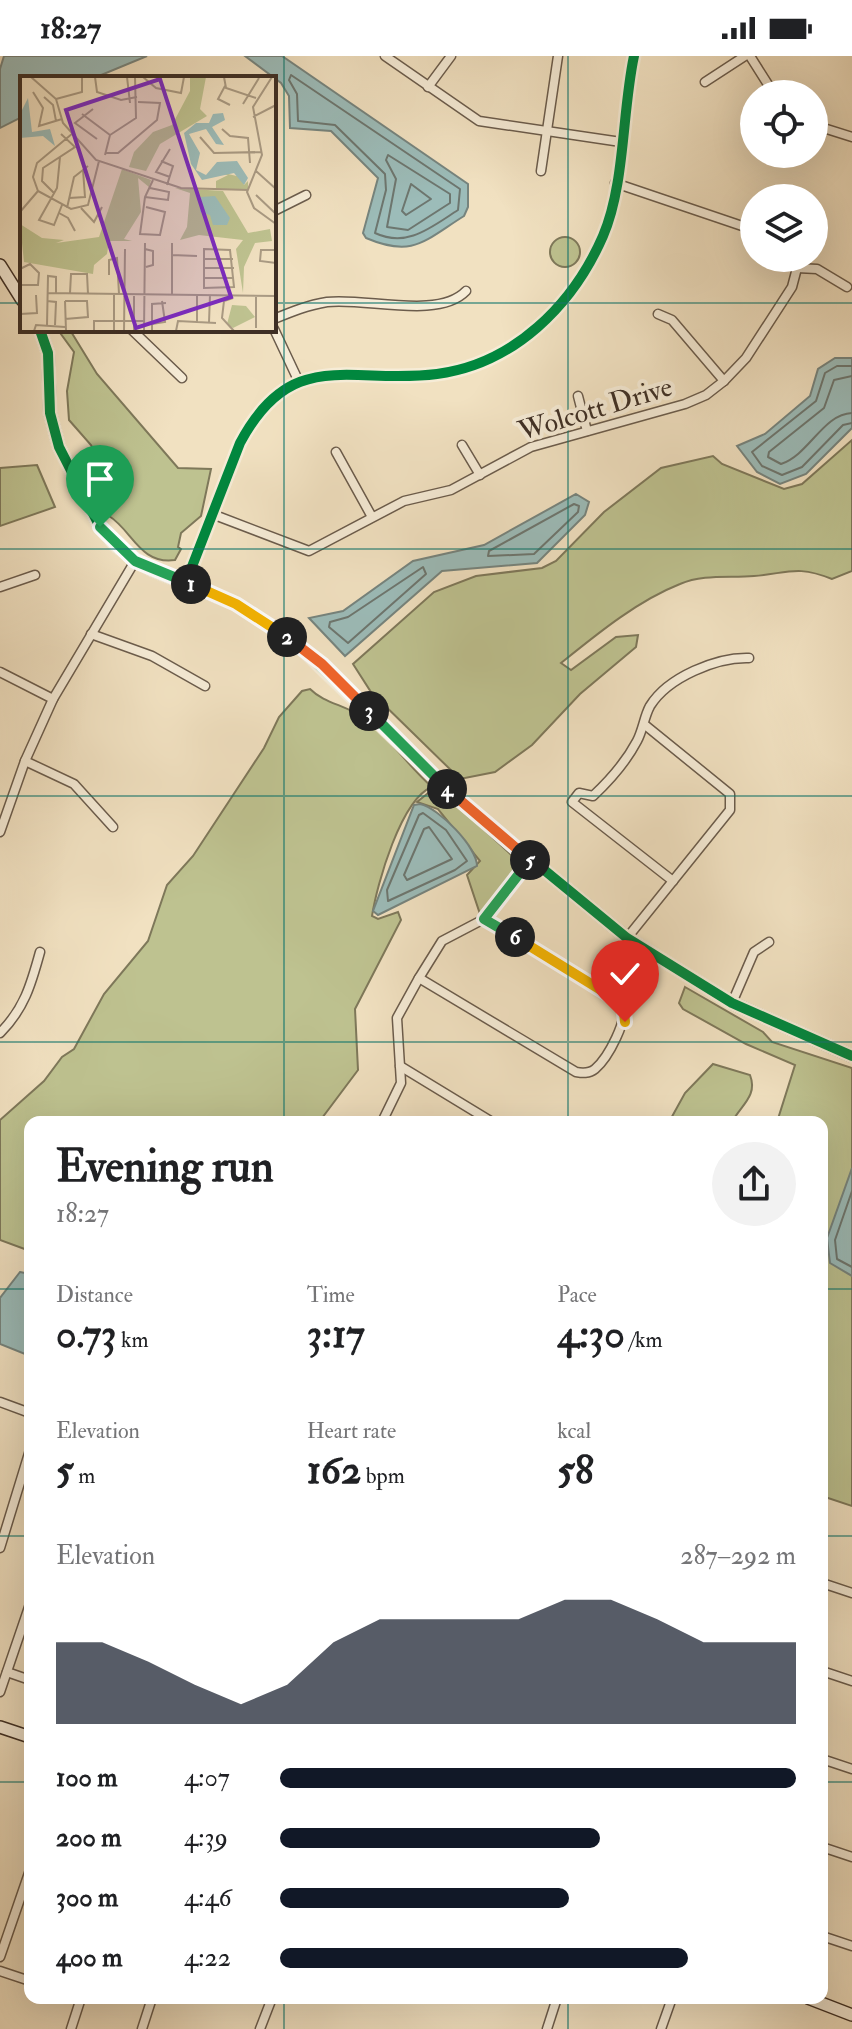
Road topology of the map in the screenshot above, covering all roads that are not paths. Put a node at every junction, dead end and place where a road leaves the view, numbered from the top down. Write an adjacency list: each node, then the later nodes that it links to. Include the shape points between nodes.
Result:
1 (385, 56): 8 (street)
2 (451, 56): 8 (street)
3 (558, 56): 10 (street)
4 (634, 56): 12 (street)
5 (748, 56): 6 (street); 7 (street)
6 (764, 80)
7 (705, 82)
8 (428, 87): 10 (street, via 479,121)
9 (828, 129): 11 (street)
10 (546, 131): 12 (street); 13 (street)
11 (852, 137)
12 (621, 142): 14 (street)
13 (541, 171)
14 (615, 183): 17 (street); 31 (street, via 605,232 584,275 555,313 516,344 479,363 440,374 340,372)
15 (306, 195): 16 (street)
16 (276, 210)
17 (740, 225)
18 (0, 265): 23 (street)
19 (796, 272): 30 (street, Wolcott Drive, via 792,287 746,358)
20 (822, 272): 21 (street)
21 (847, 287)
22 (466, 291): 25 (street, via 457,300 416,306 328,302)
23 (20, 297)
24 (658, 314): 30 (street, via 672,320)
25 (276, 318)
26 (41, 332): 39 (street, via 59,447 100,527)
27 (134, 332): 29 (street)
28 (275, 332): 31 (street)
29 (182, 378)
30 (724, 381): 33 (street, Wolcott Drive, via 685,404)
31 (299, 382): 37 (street, via 272,399 250,424)
32 (578, 396): 33 (street)
33 (587, 431): 36 (street, Wolcott Drive, via 531,447)
34 (462, 445): 36 (street)
35 (336, 452): 38 (street)
36 (480, 475): 38 (street, Wolcott Drive)
37 (212, 514): 38 (street, Wolcott Drive, via 309,551); 41 (street)
38 (372, 517)
39 (135, 561): 41 (street); 43 (street)
40 (35, 575): 42 (street)
41 (186, 582): 52 (street, via 236,604 322,664 453,795)
42 (0, 587)
43 (91, 634): 46 (street, via 152,656); 47 (street)
44 (749, 658): 48 (street, via 727,658 678,681 652,702)
45 (0, 672): 47 (street)
46 (205, 686)
47 (53, 699): 49 (street)
48 (645, 725): 53 (street, via 730,794 732,803); 53 (street, via 601,788 593,796 579,793 572,802)
49 (25, 761): 50 (street, via 74,784); 51 (street)
50 (113, 827)
51 (0, 832)
52 (531, 860): 54 (street); 55 (street)
53 (673, 881): 55 (street)
54 (484, 919): 58 (street, via 442,941); 58 (street, via 623,1003 625,1022 595,1070 576,1072)
55 (627, 938): 59 (street)
56 (769, 942): 59 (street, via 754,952)
57 (40, 952): 60 (street, via 28,995)
58 (419, 978): 62 (street, via 397,1018)
59 (732, 1003): 61 (street)
60 (0, 1033)
61 (852, 1056)
62 (400, 1066): 63 (street, via 398,1095); 64 (street)
63 (386, 1116)
64 (482, 1116)
65 (0, 1402): 66 (street)
66 (24, 1411)
67 (24, 1469): 68 (street)
68 (0, 1546)
69 (828, 1585): 70 (street)
70 (852, 1593)
71 (24, 1622): 72 (street)
72 (7, 1672): 74 (street); 76 (street)
73 (828, 1673): 75 (street)
74 (24, 1678)
75 (852, 1681)
76 (0, 1692)
77 (0, 1727): 78 (street)
78 (24, 1735)
79 (828, 1761): 80 (street)
80 (852, 1769)
81 (828, 1849): 82 (street)
82 (852, 1857)
83 (24, 1887): 86 (street)
84 (828, 1938): 85 (street)
85 (852, 1946)
86 (0, 1957)
87 (0, 1971): 88 (street)
88 (24, 1979)
89 (79, 2004): 96 (street)
90 (150, 2004): 97 (street)
91 (270, 2004): 98 (street)
92 (555, 2004): 99 (street)
93 (670, 2004): 100 (street)
94 (824, 2004): 95 (street)
95 (852, 2015)
96 (71, 2029)
97 (142, 2029)
98 (260, 2029)
99 (547, 2029)
100 (661, 2029)

